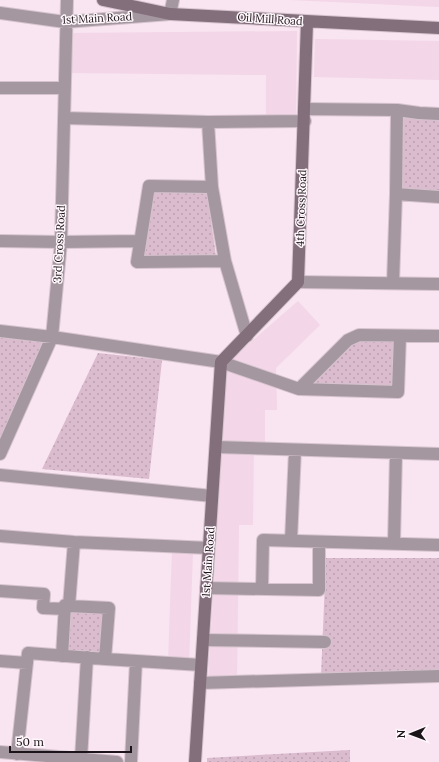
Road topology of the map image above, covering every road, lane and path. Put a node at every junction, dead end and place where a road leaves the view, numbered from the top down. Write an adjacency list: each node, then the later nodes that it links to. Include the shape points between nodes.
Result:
1 (67, 0): 6 (street, 3rd Cross Road)
2 (103, 0): 5 (street, Oil Mill Road)
3 (173, 0): 5 (street)
4 (0, 14): 6 (street, 1st Main Road)
5 (170, 14): 6 (street, 1st Main Road); 7 (street, Oil Mill Road)
6 (66, 22): 10 (street, 3rd Cross Road)
7 (307, 22): 8 (street, Oil Mill Road); 13 (street, 4th Cross Road)
8 (439, 28)
9 (0, 88): 10 (street)
10 (64, 88): 14 (street, 3rd Cross Road)
11 (397, 110): 12 (street); 13 (street); 17 (street)
12 (439, 114)
13 (305, 115): 15 (street); 23 (street, 4th Cross Road)
14 (64, 118): 15 (street); 21 (street, 3rd Cross Road)
15 (208, 122): 16 (street)
16 (212, 187): 20 (street, via 148,186); 22 (street)
17 (396, 194): 18 (street); 24 (street)
18 (439, 197)
19 (0, 241): 21 (street)
20 (140, 241): 21 (street); 22 (street, via 137,262)
21 (61, 242): 30 (street, 3rd Cross Road)
22 (226, 261): 27 (street)
23 (298, 282): 24 (street); 27 (street)
24 (393, 283): 25 (street)
25 (439, 284)
26 (0, 331): 30 (street)
27 (247, 336): 31 (street)
28 (400, 336): 29 (street); 32 (street, via 359,335 348,340); 32 (street, via 398,392)
29 (439, 336)
30 (52, 337): 31 (street); 36 (street, 3rd Cross Road)
31 (221, 362): 32 (street); 33 (street, 1st Main Road)
32 (299, 389)
33 (216, 447): 34 (street); 39 (street, 1st Main Road)
34 (295, 450): 35 (street); 41 (street)
35 (396, 453): 37 (street); 44 (street)
36 (0, 454)
37 (439, 454)
38 (0, 475): 39 (street)
39 (212, 496): 46 (street, 1st Main Road)
40 (0, 536): 42 (street)
41 (291, 541): 43 (street); 48 (street, via 262,540)
42 (74, 542): 46 (street); 50 (street)
43 (319, 542): 44 (street); 48 (street, via 319,590)
44 (394, 544): 45 (street)
45 (439, 545)
46 (209, 548): 47 (street, 1st Main Road)
47 (206, 588): 48 (street); 51 (street, 1st Main Road)
48 (262, 589)
49 (0, 591): 50 (street, via 44,594 43,608)
50 (67, 607): 53 (street); 55 (street, via 109,608)
51 (203, 640): 52 (street); 59 (street, 1st Main Road)
52 (325, 642)
53 (62, 656): 54 (street); 58 (street, via 28,654)
54 (87, 657): 55 (street); 64 (street)
55 (105, 659): 57 (street)
56 (0, 661): 58 (street)
57 (136, 661): 59 (street); 66 (street)
58 (27, 664): 63 (street)
59 (201, 665): 61 (street, 1st Main Road)
60 (439, 676): 61 (street)
61 (200, 683): 67 (street, 1st Main Road)
62 (0, 752): 63 (street)
63 (17, 754): 64 (street)
64 (81, 759): 65 (street)
65 (117, 762)
66 (131, 762)
67 (195, 762)

